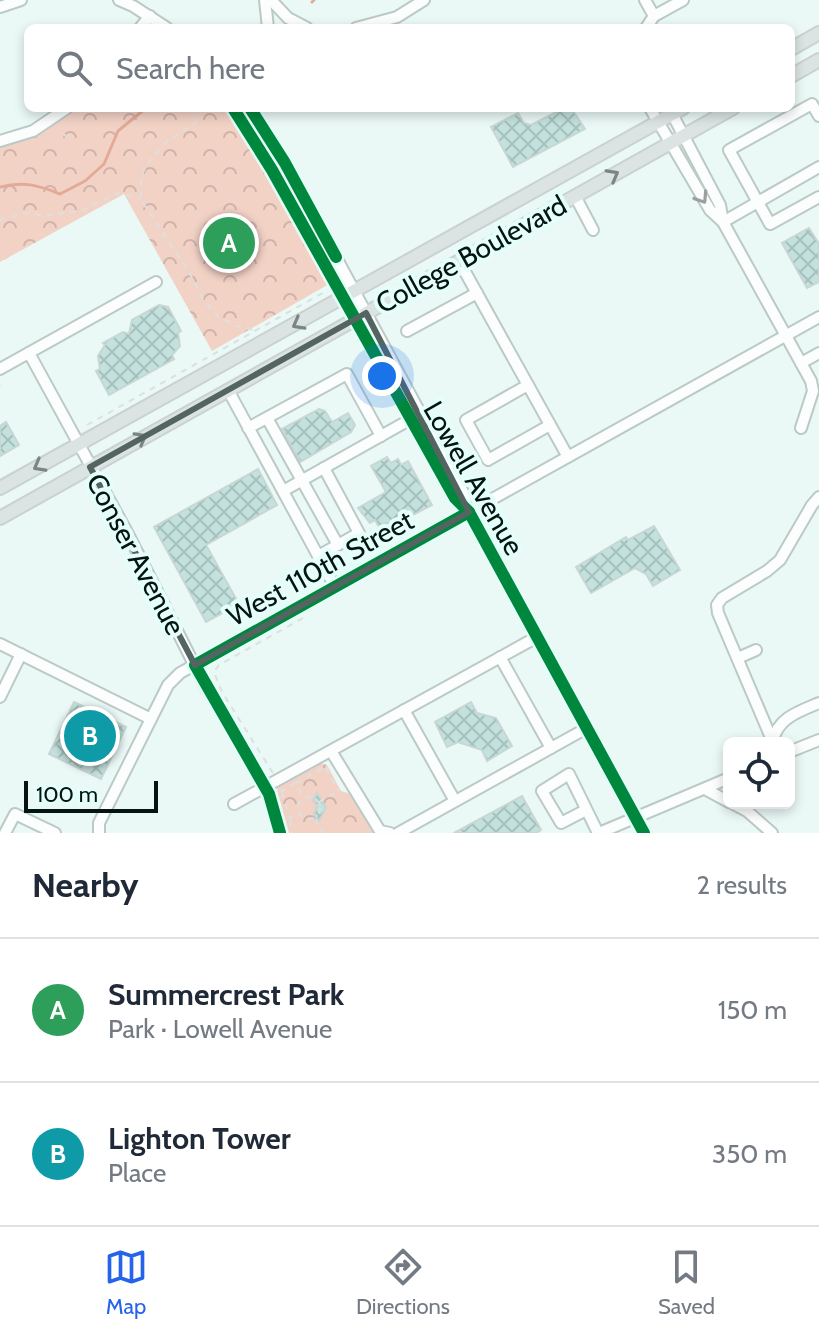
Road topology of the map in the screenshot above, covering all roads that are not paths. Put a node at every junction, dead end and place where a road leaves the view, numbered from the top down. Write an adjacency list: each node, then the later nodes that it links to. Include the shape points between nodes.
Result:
1 (21, 0): 7 (street)
2 (119, 0): 8 (street)
3 (268, 0): 12 (street); 13 (street)
4 (424, 0): 14 (street, via 397,17)
5 (645, 0): 9 (street)
6 (683, 0): 9 (street)
7 (0, 7)
8 (150, 16): 10 (street); 11 (street)
9 (654, 16): 15 (street)
10 (143, 24)
11 (161, 24)
12 (268, 24)
13 (299, 24)
14 (371, 24)
15 (649, 24)
16 (819, 33): 17 (main road)
17 (795, 47)
18 (818, 64): 19 (main road)
19 (795, 74)
20 (61, 112): 30 (street, via 33,131)
21 (236, 112): 41 (street, Lowell Avenue)
22 (253, 112): 41 (street, Lowell Avenue, via 285,163)
23 (652, 112): 28 (street)
24 (672, 112): 28 (main road, College Boulevard)
25 (676, 112): 29 (street)
26 (726, 112): 29 (main road, College Boulevard)
27 (819, 116): 35 (street, via 812,104 729,150)
28 (658, 122): 31 (street); 41 (main road, College Boulevard)
29 (683, 136): 31 (main road, College Boulevard); 36 (street, via 720,205)
30 (0, 141)
31 (669, 143): 33 (main road, College Boulevard, one-way to 31); 36 (street, one-way to 36)
32 (819, 167): 35 (street)
33 (575, 196): 37 (street); 38 (main road, College Boulevard)
34 (819, 197): 35 (street, via 770,224)
35 (757, 202): 36 (street)
36 (723, 222): 45 (street)
37 (593, 230)
38 (459, 261): 40 (street); 42 (main road, College Boulevard)
39 (156, 282): 46 (street)
40 (477, 293): 44 (street); 50 (street)
41 (349, 296): 42 (street, Lowell Avenue); 58 (main road, College Boulevard, one-way to 58)
42 (360, 316): 51 (main road, College Boulevard); 53 (street, Lowell Avenue); 66 (street, Lowell Avenue, via 464,494)
43 (819, 317): 45 (street, West 110th Street)
44 (407, 331)
45 (786, 335): 48 (street); 59 (street, West 110th Street)
46 (29, 353): 49 (street); 58 (street, Conser Avenue)
47 (819, 353): 48 (street)
48 (801, 363): 56 (street, via 813,391)
49 (0, 369)
50 (528, 385): 54 (street); 54 (street, via 466,420 488,460)
51 (228, 390): 55 (street); 60 (main road, College Boulevard, one-way to 51)
52 (267, 418): 55 (street); 57 (street, via 347,374); 62 (street)
53 (411, 419): 57 (street); 66 (street, Lowell Avenue, via 455,498)
54 (550, 425): 59 (street)
55 (248, 428): 64 (street)
56 (801, 428)
57 (381, 436): 61 (street)
58 (78, 445): 60 (street, Conser Avenue); 63 (main road, College Boulevard, one-way to 63)
59 (568, 457): 66 (street, West 110th Street)
60 (90, 467): 67 (main road, College Boulevard); 77 (street, Conser Avenue)
61 (324, 468): 62 (street); 68 (street, via 359,533)
62 (303, 480): 64 (street); 68 (street)
63 (0, 488)
64 (283, 491): 69 (street)
65 (819, 497): 76 (street, via 780,560 717,605)
66 (469, 512): 70 (street, West 110th Street); 71 (street, Lowell Avenue)
67 (0, 518)
68 (338, 545): 69 (street)
69 (318, 556): 70 (street)
70 (335, 587): 77 (street, West 110th Street)
71 (537, 637): 75 (street); 82 (street, Lowell Avenue)
72 (0, 644): 74 (street)
73 (756, 650): 76 (street)
74 (21, 654): 78 (street); 81 (street)
75 (500, 657): 80 (street); 86 (street)
76 (738, 658): 83 (street)
77 (195, 665): 81 (street, West 110th Street, via 168,685); 90 (street, Conser Avenue)
78 (0, 697)
79 (819, 703): 84 (street, via 790,715)
80 (404, 710): 88 (street); 93 (street)
81 (151, 719): 100 (street, West 110th Street, via 99,823)
82 (587, 728): 86 (street); 97 (street, Lowell Avenue)
83 (771, 737)
84 (776, 737)
85 (819, 740): 87 (street)
86 (551, 748): 93 (street)
87 (795, 750)
88 (331, 751): 90 (street); 102 (street, via 380,831)
89 (723, 781): 91 (street)
90 (266, 787): 94 (street); 101 (street, Conser Avenue)
91 (705, 789): 92 (street); 97 (street)
92 (723, 798)
93 (455, 801): 103 (street)
94 (234, 804)
95 (743, 809): 106 (street)
96 (586, 810): 96 (street, via 569,774 542,791 561,823); 104 (street)
97 (636, 818): 104 (street); 105 (street, Lowell Avenue)
98 (5, 833): 99 (street, via 15,814)
99 (55, 833)
100 (99, 833)
101 (280, 833)
102 (390, 833)
103 (398, 833)
104 (598, 833)
105 (644, 833)
106 (772, 833)

